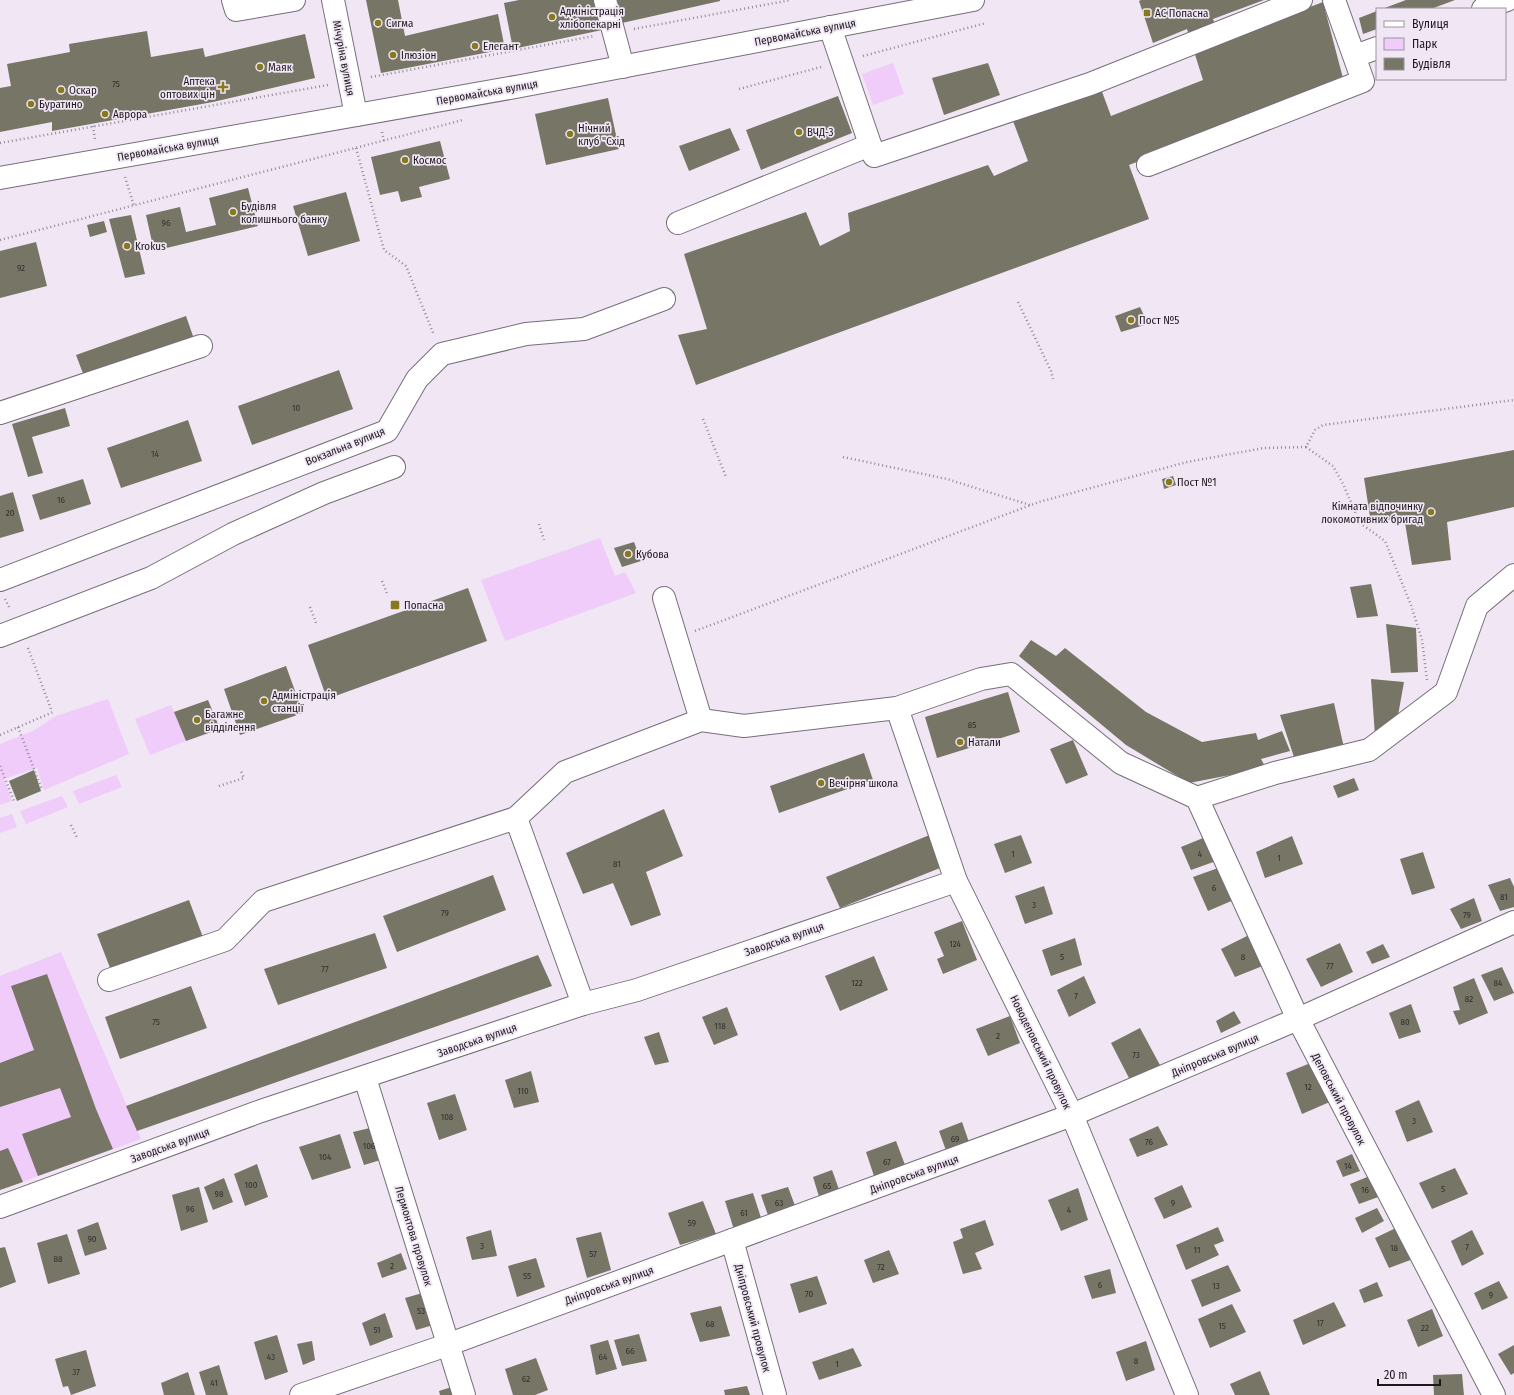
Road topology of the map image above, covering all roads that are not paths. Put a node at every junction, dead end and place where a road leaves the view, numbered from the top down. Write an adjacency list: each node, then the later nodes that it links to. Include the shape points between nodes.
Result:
1 (233, 0): 2 (street, via 236,10)
2 (294, 0)
3 (333, 0): 15 (street, Мічуріна вулиця)
4 (605, 0): 14 (street)
5 (973, 0): 9 (street, Первомайська вулиця)
6 (1301, 0): 16 (street, via 1090,84 882,154 874,156)
7 (1334, 0): 13 (street)
8 (1507, 0): 10 (street)
9 (938, 3): 11 (street, Первомайська вулиця)
10 (1486, 8)
11 (830, 27): 14 (street, Первомайська вулиця); 16 (street)
12 (1376, 48): 13 (street)
13 (1355, 56): 17 (street, via 1363,80)
14 (623, 66): 15 (street, Первомайська вулиця)
15 (356, 115): 18 (street, Первомайська вулиця)
16 (870, 145): 19 (street)
17 (1148, 165)
18 (0, 178)
19 (678, 223)
20 (664, 299): 25 (street, Вокзальна вулиця, via 584,329 526,334 442,354 417,379 387,431)
21 (201, 346): 22 (street)
22 (0, 413)
23 (394, 467): 27 (street, via 324,493 233,534 151,578)
24 (1514, 575): 30 (street, via 1477,606 1446,692 1369,750 1275,773)
25 (0, 580)
26 (664, 598): 29 (street)
27 (0, 636)
28 (897, 708): 29 (street, via 744,726); 30 (street, via 981,679 1011,674 1121,762); 32 (street, Новодеповський провулок)
29 (701, 720): 31 (street, via 565,772)
30 (1197, 798): 36 (street, Деповський провулок)
31 (516, 818): 34 (street, via 263,900 225,940); 35 (street)
32 (956, 881): 35 (street, Заводська вулиця, via 636,990); 38 (street, Новодеповський провулок)
33 (1514, 922): 36 (street, Дніпровська вулиця)
34 (109, 980)
35 (583, 1004): 37 (street, Заводська вулиця)
36 (1298, 1019): 38 (street, Дніпровська вулиця); 46 (street, Деповський провулок)
37 (366, 1078): 39 (street, Заводська вулиця, via 261,1111); 41 (street, Лермонтова провулок)
38 (1072, 1115): 40 (street, Дніпровська вулиця); 45 (street, Новодеповський провулок)
39 (0, 1207)
40 (732, 1240): 41 (street, Дніпровська вулиця); 44 (street, Дніпровський провулок)
41 (447, 1344): 42 (street, Дніпровська вулиця); 43 (street, Лермонтова провулок)
42 (301, 1395)
43 (464, 1395)
44 (775, 1395)
45 (1187, 1395)
46 (1494, 1395)

